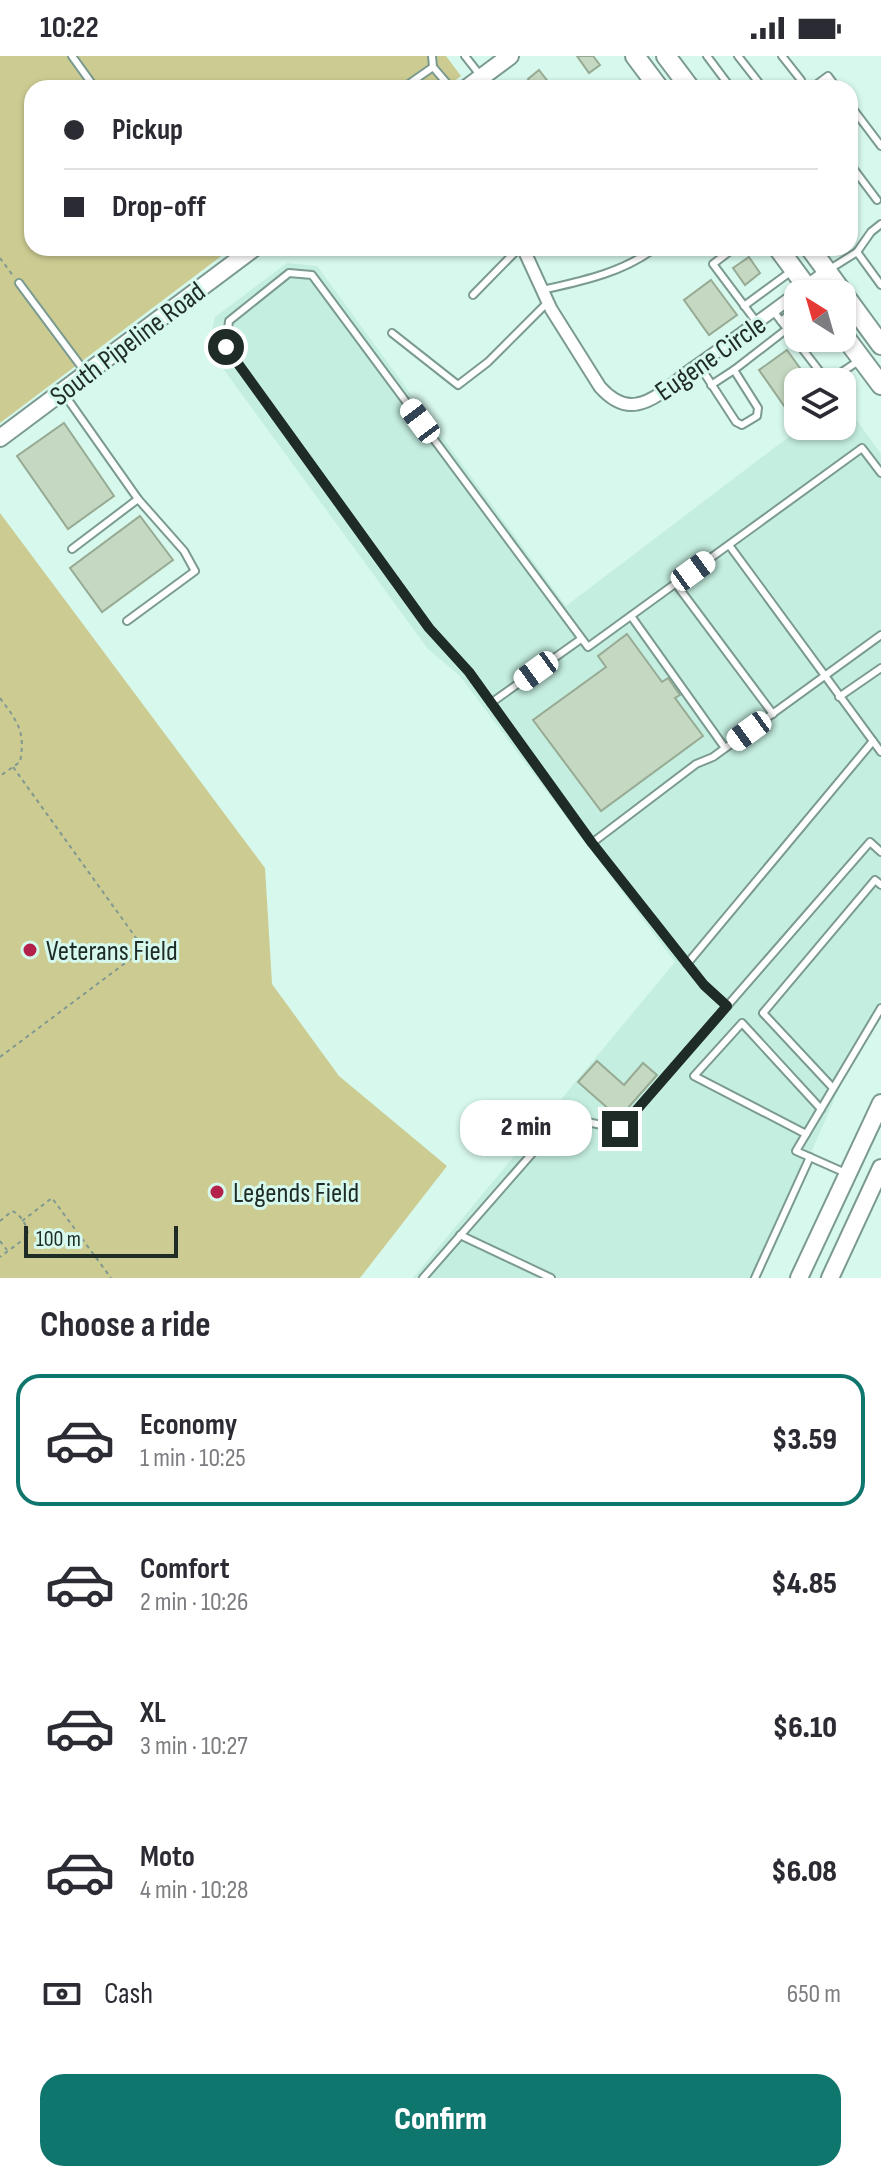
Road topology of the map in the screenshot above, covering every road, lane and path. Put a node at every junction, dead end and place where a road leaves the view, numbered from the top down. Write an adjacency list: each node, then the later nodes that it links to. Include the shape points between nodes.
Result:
1 (72, 56): 12 (lane)
2 (432, 56): 10 (lane)
3 (465, 56): 11 (lane)
4 (510, 56): 11 (street)
5 (635, 56): 16 (main road)
6 (666, 56): 17 (main road)
7 (707, 56): 18 (lane)
8 (738, 56): 19 (lane)
9 (782, 56): 20 (lane)
10 (433, 67): 13 (lane); 14 (lane)
11 (482, 77): 15 (street)
12 (89, 80)
13 (414, 80)
14 (444, 80)
15 (478, 80)
16 (653, 80)
17 (684, 80)
18 (725, 80)
19 (757, 80)
20 (801, 80)
21 (858, 116): 22 (lane)
22 (881, 146)
23 (858, 175): 24 (lane)
24 (877, 200)
25 (881, 224): 26 (lane)
26 (858, 251)
27 (858, 253): 42 (lane)
28 (243, 256): 59 (street, South Pipeline Road)
29 (513, 256): 43 (lane)
30 (525, 256): 44 (street, Eugene Circle)
31 (645, 256): 44 (lane)
32 (724, 256): 45 (lane, via 713,264)
33 (784, 256): 37 (main road)
34 (816, 256): 38 (main road)
35 (851, 256): 38 (lane)
36 (0, 258): 41 (path)
37 (794, 269): 39 (main road); 45 (lane)
38 (827, 271): 40 (street, Eugene Circle); 53 (main road)
39 (802, 280)
40 (818, 280)
41 (19, 283): 59 (lane)
42 (881, 285)
43 (473, 295)
44 (545, 296): 52 (lane, via 488,362 458,385); 57 (street, Eugene Circle, via 610,398 635,405 647,401)
45 (744, 306): 49 (lane)
46 (784, 311): 48 (street, Eugene Circle)
47 (784, 314): 48 (lane)
48 (777, 317): 49 (street, Eugene Circle); 50 (lane)
49 (758, 324): 57 (street, Eugene Circle)
50 (784, 325)
51 (784, 331): 58 (lane)
52 (392, 333)
53 (881, 345)
54 (805, 352): 56 (lane, via 830,380)
55 (856, 352): 56 (main road)
56 (861, 359): 61 (main road)
57 (699, 365): 60 (lane)
58 (734, 370): 60 (lane); 60 (lane, via 758,408 757,416 742,425 736,422)
59 (86, 373): 62 (street, South Pipeline Road)
60 (711, 385)
61 (881, 385)
62 (61, 391): 63 (street, South Pipeline Road); 65 (lane)
63 (0, 438)
64 (881, 473): 66 (lane, via 862,448)
65 (138, 499): 67 (lane); 70 (lane, via 195,571)
66 (729, 545): 68 (lane); 74 (lane)
67 (72, 549)
68 (676, 584): 69 (lane); 78 (lane)
69 (631, 616): 72 (lane, via 588,647); 80 (lane)
70 (127, 621)
71 (881, 635): 74 (lane)
72 (581, 639): 77 (lane); 77 (lane, via 312,275 289,273 229,321 226,347 429,628)
73 (881, 668): 75 (lane)
74 (824, 676): 75 (lane); 78 (lane)
75 (839, 697): 79 (lane)
76 (0, 698): 82 (path, via 18,722 24,742 20,762)
77 (491, 703): 84 (lane)
78 (773, 714): 80 (lane)
79 (873, 741): 81 (lane); 87 (lane)
80 (725, 748): 84 (lane)
81 (881, 752)
82 (13, 767): 83 (path); 90 (path, via 144,949)
83 (0, 776)
84 (592, 843): 87 (lane)
85 (881, 852): 88 (lane, via 870,842)
86 (881, 885): 91 (lane, via 875,880 763,1013)
87 (687, 964): 88 (lane)
88 (727, 1006): 101 (lane, via 620,1129 564,1117)
89 (881, 1008): 91 (lane)
90 (0, 1057)
91 (833, 1088): 93 (lane)
92 (881, 1103): 97 (street)
93 (821, 1109): 94 (lane); 94 (lane, via 742,1023 694,1076)
94 (806, 1134): 95 (lane, via 796,1151)
95 (810, 1157): 97 (lane); 109 (lane)
96 (881, 1168): 98 (street)
97 (848, 1174): 98 (street); 110 (street)
98 (877, 1189): 105 (street)
99 (0, 1221): 100 (path, via 12,1211)
100 (22, 1221): 103 (path, via 28,1236); 106 (path, via 52,1198)
101 (460, 1235): 107 (lane); 108 (lane)
102 (0, 1241): 103 (path)
103 (8, 1251): 104 (path)
104 (0, 1257)
105 (834, 1276)
106 (111, 1278)
107 (423, 1278)
108 (551, 1278)
109 (755, 1278)
110 (799, 1278)

